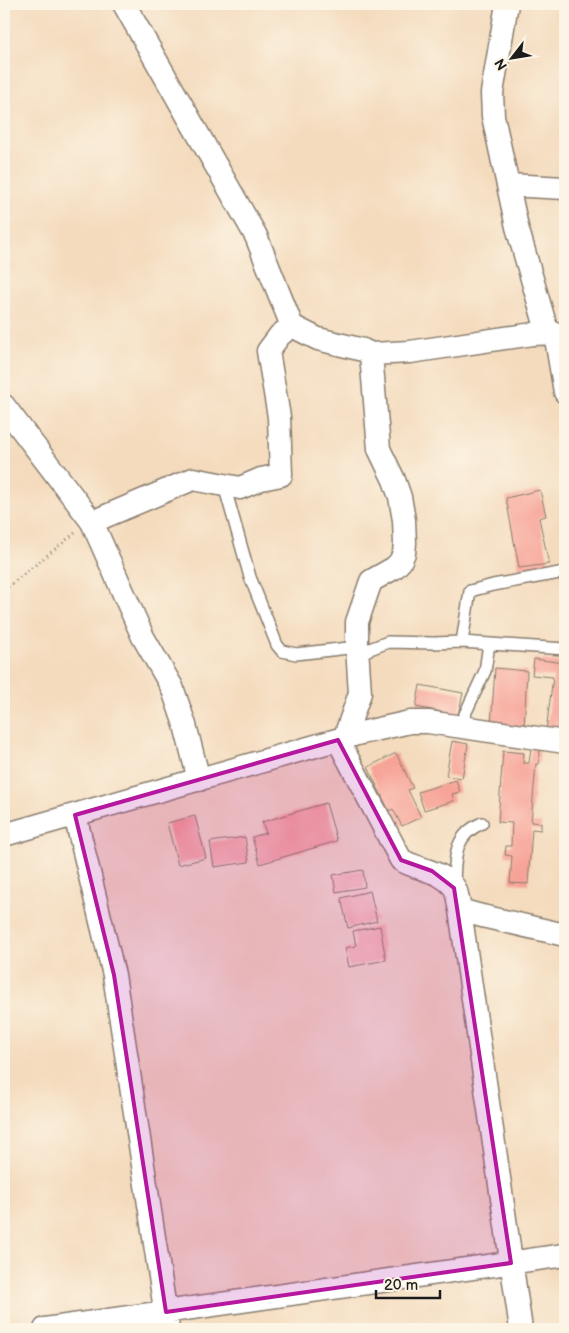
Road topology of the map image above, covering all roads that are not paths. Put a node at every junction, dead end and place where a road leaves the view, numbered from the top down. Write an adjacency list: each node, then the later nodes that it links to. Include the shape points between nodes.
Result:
1 (124, 4): 5 (street, via 256,236)
2 (507, 4): 3 (street, via 492,100)
3 (508, 185): 4 (street); 6 (street, via 517,227)
4 (565, 188)
5 (292, 326): 7 (street, via 318,339); 10 (street, via 268,351 279,417 281,475 240,488)
6 (556, 333): 7 (street); 8 (street)
7 (371, 354): 16 (street, via 379,449 400,497 405,543 400,562 371,581 358,622)
8 (565, 392)
9 (4, 406): 11 (street)
10 (224, 485): 11 (street, via 193,479); 16 (lane, via 250,577 277,645 289,654)
11 (92, 522): 20 (street, via 143,637 172,687)
12 (565, 572): 13 (lane, via 470,591)
13 (462, 642): 14 (lane); 16 (lane, via 388,642)
14 (489, 644): 15 (lane); 17 (lane, via 485,671)
15 (565, 649)
16 (357, 651): 18 (street, via 360,693)
17 (459, 727): 18 (street, via 410,722); 19 (street)
18 (341, 739): 20 (street); 24 (street, via 401,860 432,871)
19 (565, 742)
20 (200, 780): 21 (street)
21 (75, 815): 23 (street); 29 (street, via 114,975)
22 (482, 823): 24 (lane, via 467,831 461,840 455,856)
23 (4, 835)
24 (454, 888): 25 (street)
25 (460, 910): 26 (street); 28 (street)
26 (565, 935)
27 (565, 1255): 28 (street)
28 (511, 1263): 29 (street); 31 (street)
29 (167, 1320): 30 (street)
30 (45, 1329)
31 (521, 1329)

